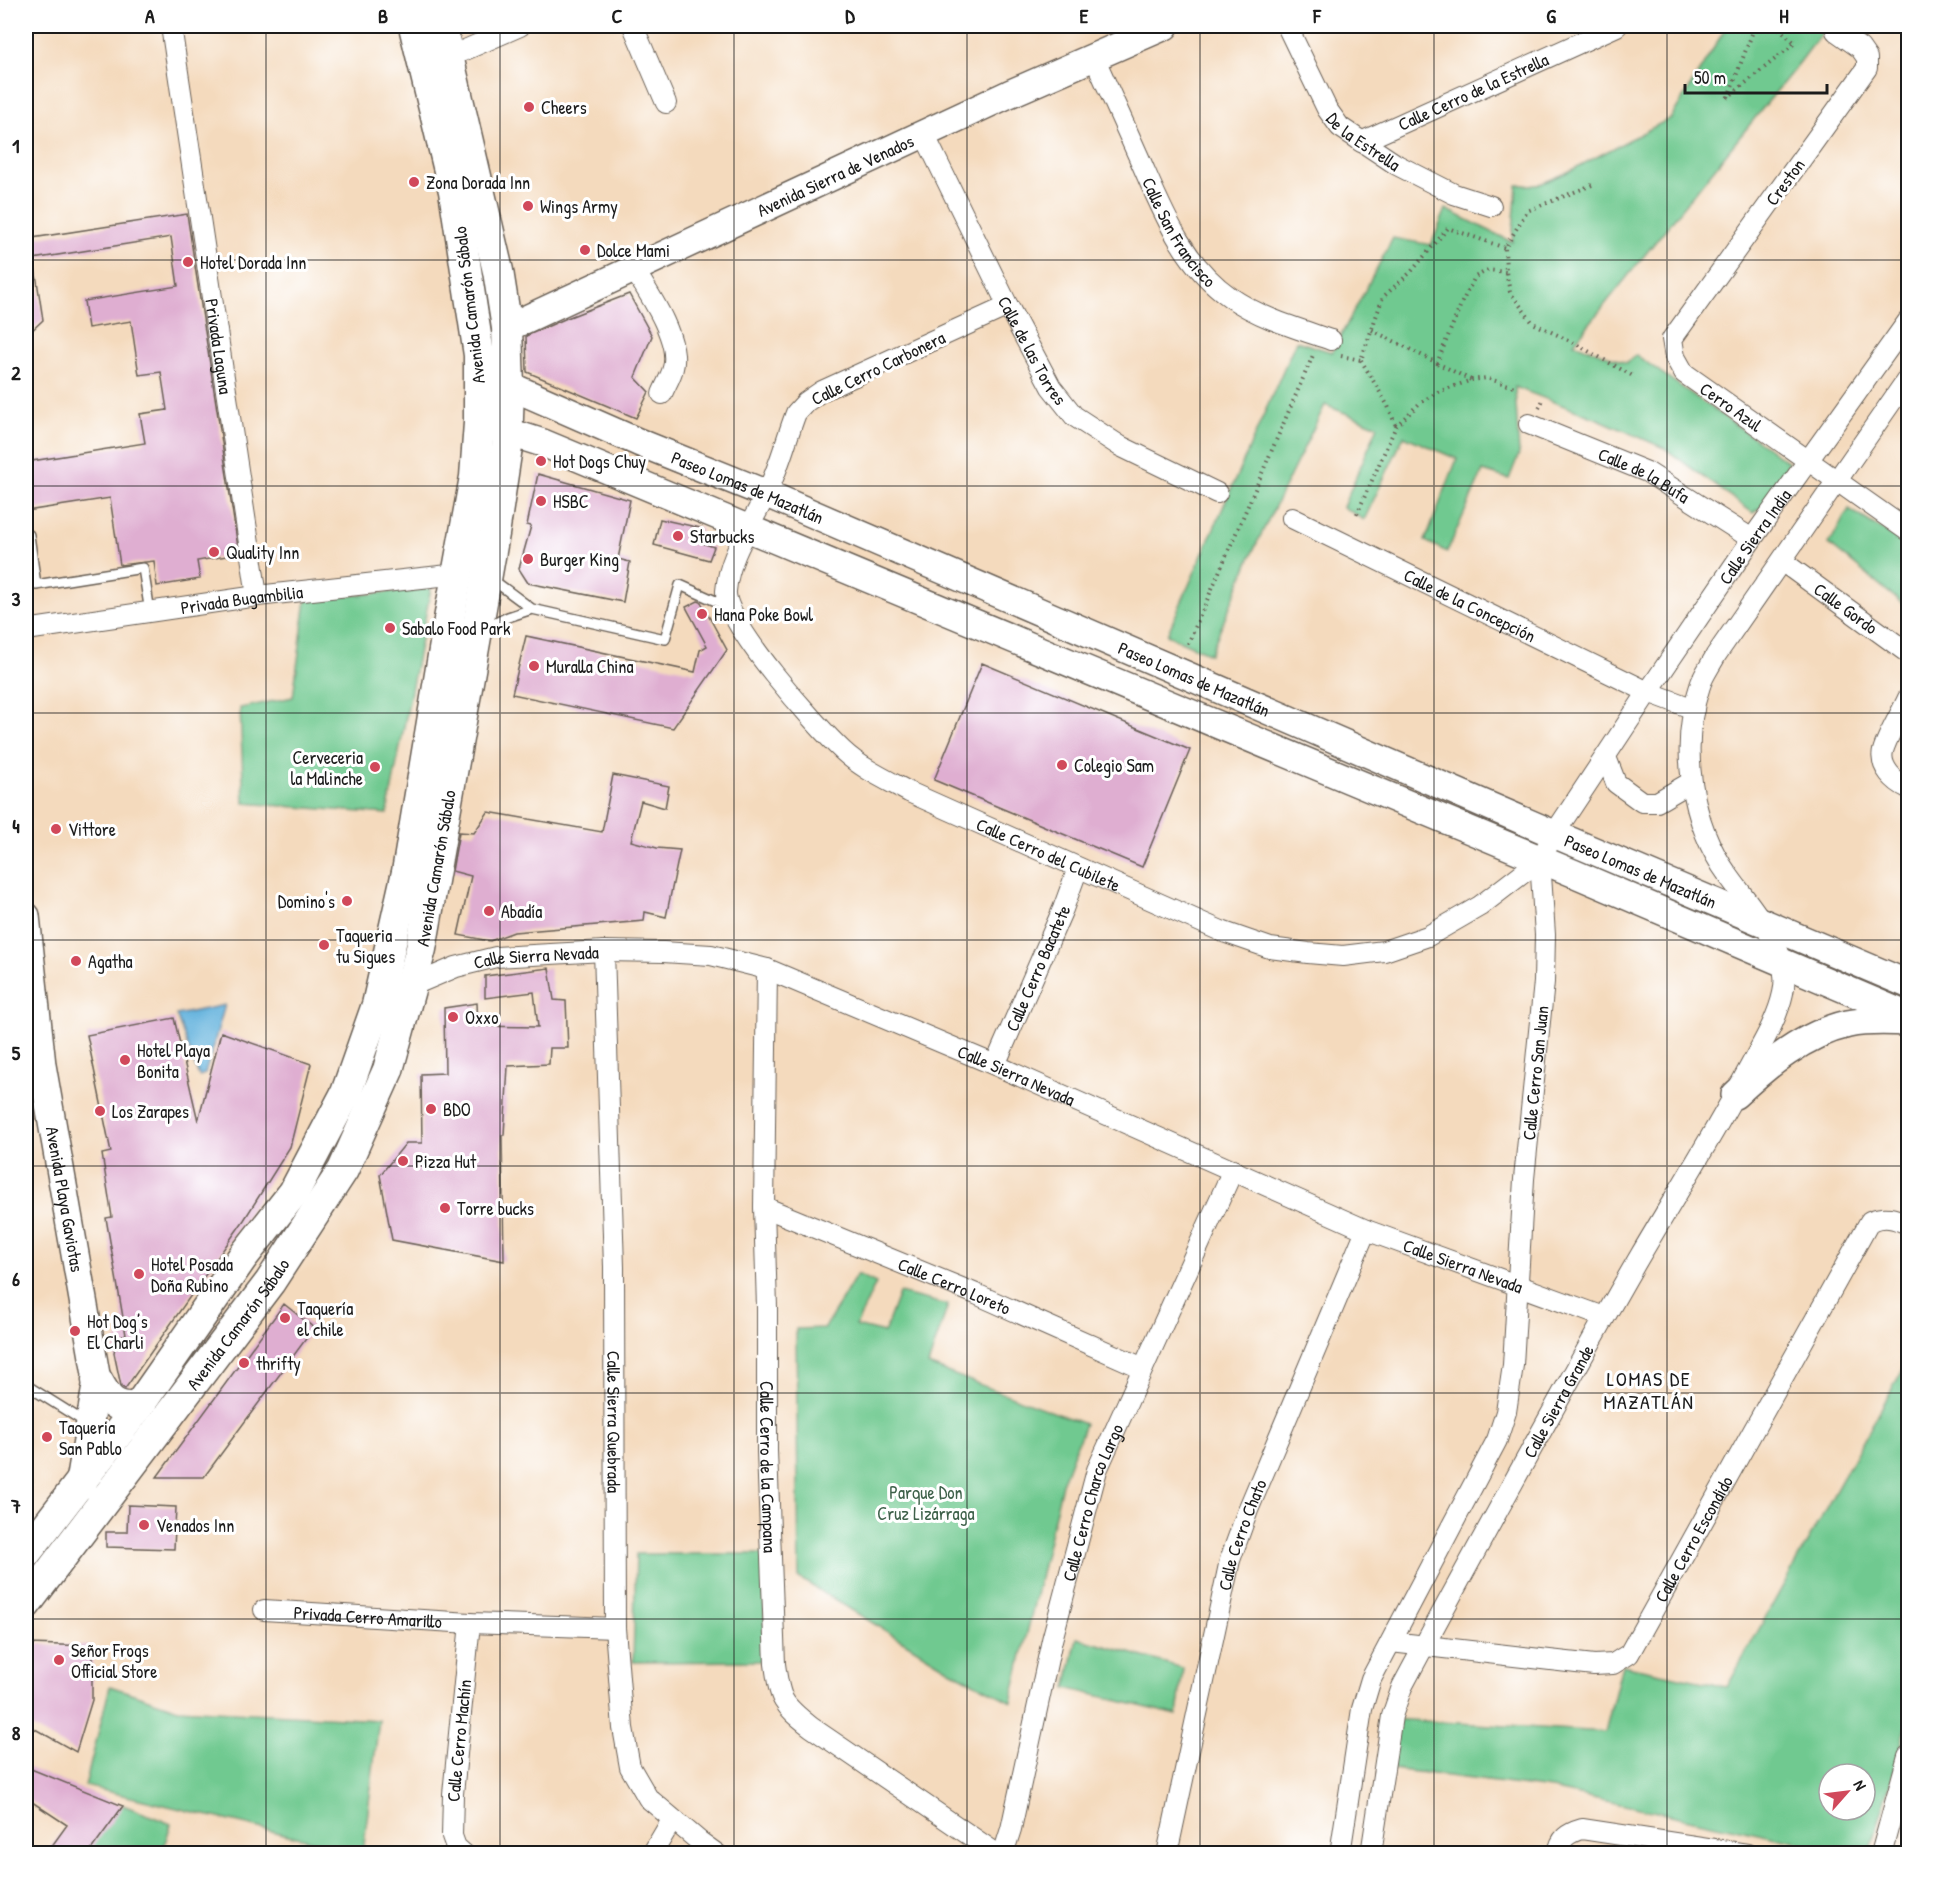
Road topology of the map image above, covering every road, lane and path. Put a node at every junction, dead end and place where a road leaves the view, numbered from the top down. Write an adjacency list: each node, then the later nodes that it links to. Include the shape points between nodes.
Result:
1 (171, 26): 53 (street, Privada Laguna)
2 (414, 26): 30 (main road, Avenida Camarón Sábalo, via 454,191)
3 (441, 26): 12 (main road, Avenida Camarón Sábalo)
4 (520, 26): 12 (street)
5 (633, 26): 14 (street)
6 (1165, 26): 13 (street, Avenida Sierra de Venados)
7 (1287, 26): 16 (street, De la Estrella, via 1327,109 1340,127)
8 (1617, 26): 16 (street, Calle Cerro de la Estrella)
9 (1755, 26): 10 (path, via 1727,98 1795,44)
10 (1776, 26)
11 (1836, 31): 26 (street, Creston, via 1860,48 1867,58 1867,68)
12 (449, 57): 24 (main road, Avenida Camarón Sábalo, via 487,217)
13 (1094, 57): 15 (street, Avenida Sierra de Venados); 27 (street, Calle San Francisco, via 1170,227 1187,256 1232,298)
14 (666, 103)
15 (924, 134): 20 (street, Avenida Sierra de Venados); 22 (street, Calle de las Torres)
16 (1361, 142): 18 (street, De la Estrella, via 1454,194)
17 (1592, 185): 19 (path, via 1527,211)
18 (1491, 206)
19 (1505, 248): 21 (path); 25 (path, via 1448,228 1411,272 1383,297)
20 (633, 268): 24 (street, Avenida Sierra de Venados); 36 (street, via 672,340 674,366)
21 (1506, 272): 29 (path, via 1488,270 1475,277); 31 (path, via 1510,292 1533,323)
22 (1008, 306): 43 (street, Calle de las Torres, via 1051,387 1074,416 1120,446); 44 (street, Calle Cerro Carbonera, via 822,391 806,402 796,413)
23 (1908, 321): 41 (street, Calle Sierra India)
24 (507, 328): 34 (main road, Avenida Camarón Sábalo)
25 (1372, 330): 28 (path); 29 (path)
26 (1672, 339): 41 (street, Cerro Azul, via 1675,357 1684,373)
27 (1328, 349): 28 (path); 59 (path)
28 (1361, 360): 39 (path)
29 (1437, 363): 33 (path)
30 (480, 373): 34 (street, Paseo Lomas de Mazatlán); 37 (main road, Avenida Camarón Sábalo)
31 (1633, 376)
32 (1908, 378): 42 (street, Calle Sierra India)
33 (1472, 380): 35 (path, via 1486,378); 39 (path, via 1421,402)
34 (509, 387): 40 (main road, Avenida Camarón Sábalo); 44 (street, Paseo Lomas de Mazatlán)
35 (1515, 387)
36 (662, 394)
37 (479, 423): 40 (street, Paseo Lomas de Mazatlán); 52 (main road, Avenida Camarón Sábalo)
38 (1529, 424): 50 (street, Calle de la Bufa, via 1647,472)
39 (1396, 426): 45 (path)
40 (508, 432): 47 (street, Paseo Lomas de Mazatlán); 52 (main road, Avenida Camarón Sábalo)
41 (1809, 461): 42 (street, Cerro Azul); 50 (street, Calle Sierra India)
42 (1838, 480): 48 (street, Cerro Azul); 51 (street, Calle Sierra India)
43 (1217, 493)
44 (767, 494): 47 (street, Calle Cerro del Cubilete); 67 (street, Paseo Lomas de Mazatlán)
45 (1358, 514)
46 (1292, 518): 61 (street, Calle de la Concepción)
47 (747, 528): 54 (street, Calle Cerro del Cubilete, via 726,592); 68 (street, Paseo Lomas de Mazatlán)
48 (1908, 531)
49 (26, 535): 56 (lane, via 36,585 143,568)
50 (1752, 539): 61 (street, Calle Sierra India)
51 (1783, 562): 60 (street, Calle Gordo); 63 (street, Calle Sierra India, via 1716,655 1700,684)
52 (472, 575): 53 (street, Privada Bugambilia); 55 (lane); 58 (main road, Avenida Camarón Sábalo); 90 (main road, Avenida Camarón Sábalo, via 377,1005 346,1093 294,1192 242,1258)
53 (257, 596): 56 (street, Privada Bugambilia)
54 (730, 607): 55 (lane, via 680,585 665,639); 69 (street, Calle Cerro del Cubilete, via 748,641 844,752 909,792)
55 (532, 609): 58 (lane)
56 (150, 612): 57 (street, Privada Bugambilia)
57 (26, 630)
58 (476, 633): 76 (main road, Avenida Camarón Sábalo, via 430,905)
59 (1188, 644)
60 (1908, 653)
61 (1648, 692): 63 (street); 64 (street, Calle Sierra India)
62 (1908, 698): 66 (street, via 1883,752 1885,768)
63 (1694, 710): 65 (street, Calle Sierra India)
64 (1606, 757): 65 (street, via 1616,783 1642,802 1657,802); 67 (street, Calle Sierra India)
65 (1691, 782): 71 (street, Calle Sierra India, via 1711,847)
66 (1908, 788)
67 (1554, 834): 68 (street, Calle Sierra India); 71 (street, Paseo Lomas de Mazatlán)
68 (1540, 860): 69 (street, Calle Cerro del Cubilete, via 1480,906 1428,936 1384,951 1343,956 1270,948 1221,931); 73 (street, Paseo Lomas de Mazatlán); 85 (street, Calle Cerro San Juan, via 1544,982)
69 (1078, 868): 79 (street, Calle Cerro Bacatete)
70 (26, 916): 88 (street, Avenida Playa Gaviotas, via 42,1065)
71 (1761, 922): 73 (street, Calle Sierra India); 75 (street, Paseo Lomas de Mazatlán)
72 (604, 951): 74 (street, Calle Sierra Nevada, via 711,956); 76 (street, Calle Sierra Nevada, via 495,957 456,967); 98 (street, Calle Sierra Quebrada, via 614,1267)
73 (1782, 962): 77 (street, Paseo Lomas de Mazatlán); 80 (street, Calle Sierra Grande, via 1784,991 1768,1032)
74 (767, 969): 79 (street, Calle Sierra Nevada); 82 (street, Calle Cerro de la Campana)
75 (1908, 984)
76 (411, 986): 93 (main road, Avenida Camarón Sábalo, via 388,1070 343,1170 270,1282)
77 (1908, 1016)
78 (1908, 1022): 80 (street, via 1850,1024 1830,1030 1786,1053)
79 (995, 1065): 81 (street, Calle Sierra Nevada)
80 (1735, 1095): 86 (street, Calle Sierra Grande)
81 (1233, 1170): 84 (street, Calle Sierra Nevada); 87 (street, Calle Cerro Charco Largo)
82 (764, 1207): 87 (street, Calle Cerro Loreto); 106 (street, Calle Cerro de la Campana, via 767,1451 779,1689 788,1709 811,1727)
83 (1908, 1224): 100 (street, Calle Cerro Escondido, via 1892,1217 1870,1221 1629,1654 1613,1664 1594,1665)
84 (1366, 1230): 85 (street, Calle Sierra Nevada); 108 (street, Calle Cerro Chato, via 1230,1560)
85 (1517, 1286): 86 (street, Calle Sierra Nevada); 99 (street, Calle Sierra Grande, via 1506,1412 1497,1440)
86 (1604, 1317): 100 (street, Calle Sierra Grande)
87 (1143, 1368): 107 (street, Calle Cerro Charco Largo, via 1097,1470 1052,1640)
88 (97, 1380): 90 (main road, via 106,1397 116,1404); 91 (street, Avenida Playa Gaviotas)
89 (26, 1385): 91 (lane)
90 (138, 1407): 92 (main road, Avenida Camarón Sábalo)
91 (90, 1425): 92 (street, Avenida Playa Gaviotas)
92 (80, 1482): 93 (street); 94 (main road, Avenida Camarón Sábalo)
93 (102, 1503): 95 (main road, Avenida Camarón Sábalo)
94 (26, 1553)
95 (26, 1604)
96 (264, 1610): 97 (street, Privada Cerro Amarillo)
97 (470, 1623): 98 (street, Privada Cerro Amarillo); 103 (street, Calle Cerro Machín, via 453,1794 452,1836)
98 (615, 1628): 102 (street, Calle Sierra Quebrada, via 622,1728 630,1767 648,1798)
99 (1391, 1642): 100 (street, Calle Cerro Escondido); 109 (street, Calle Sierra Grande, via 1371,1679 1362,1709)
100 (1423, 1647): 110 (street, Calle Sierra Grande, via 1392,1716)
101 (1908, 1756): 113 (street)
102 (672, 1820): 104 (street); 105 (street, Calle Sierra Quebrada)
103 (464, 1854)
104 (652, 1854)
105 (717, 1854)
106 (998, 1854)
107 (1003, 1854)
108 (1167, 1854)
109 (1340, 1854)
110 (1371, 1854)
111 (1557, 1854): 112 (street, via 1568,1833 1582,1829)
112 (1747, 1854)
113 (1881, 1854)

